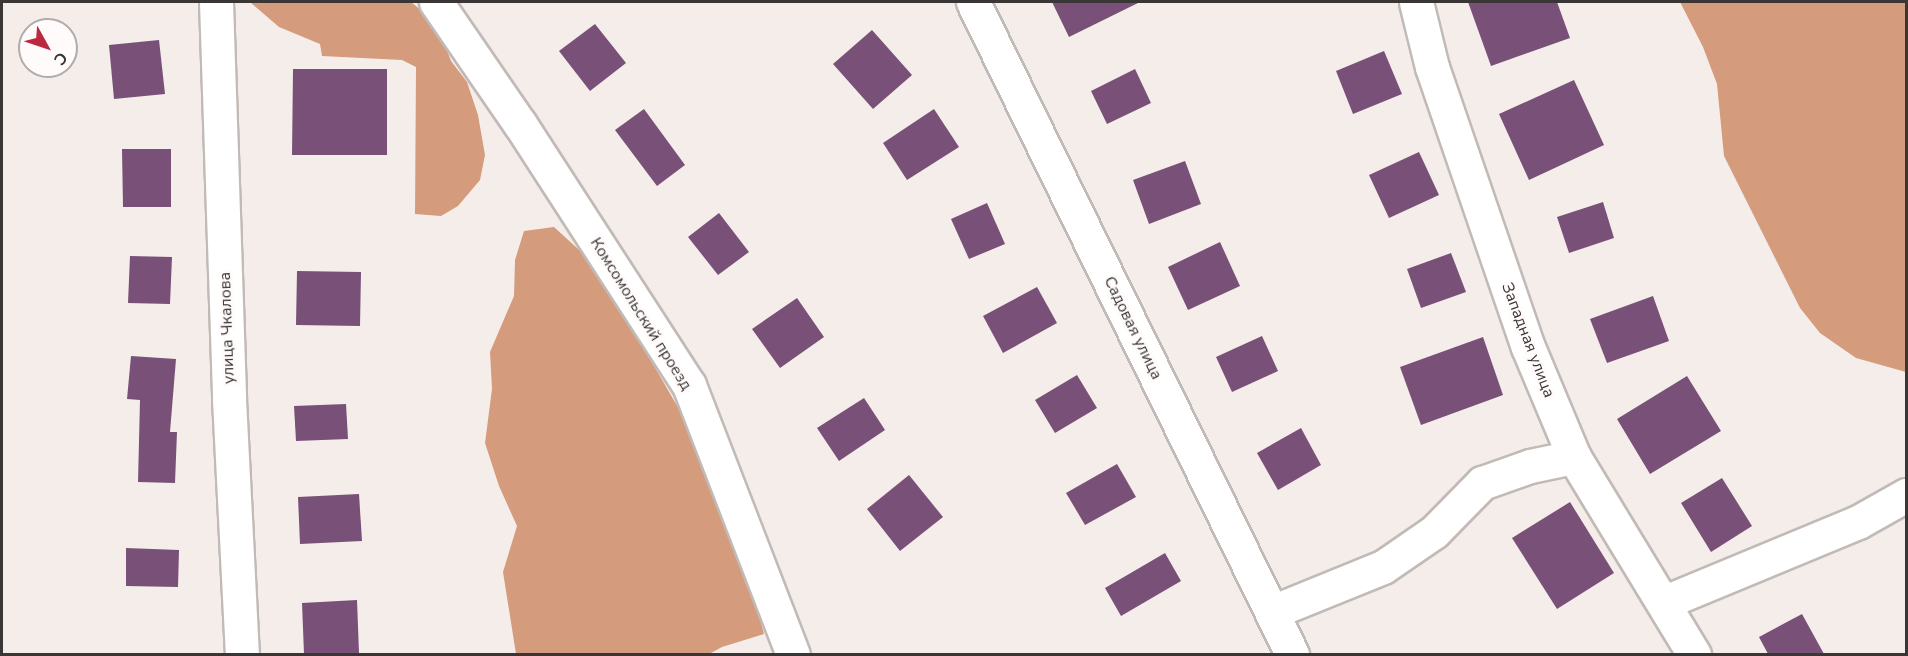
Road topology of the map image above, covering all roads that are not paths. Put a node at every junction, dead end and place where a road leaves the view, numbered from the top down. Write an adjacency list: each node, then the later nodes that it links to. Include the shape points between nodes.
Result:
1 (216, 2): 9 (street, улица Чкалова)
2 (436, 2): 10 (street, Комсомольский проезд, via 520,124 688,385)
3 (972, 2): 8 (street, Садовая улица)
4 (1416, 2): 5 (street, Западная улица, via 1432,67 1524,336)
5 (1574, 457): 7 (street, Западная улица); 8 (street, via 1530,466 1482,483 1434,532 1383,567)
6 (1906, 495): 7 (street, via 1858,522)
7 (1665, 602): 12 (street, Западная улица)
8 (1272, 612): 11 (street, Садовая улица)
9 (242, 654)
10 (793, 654)
11 (1292, 654)
12 (1694, 654)

